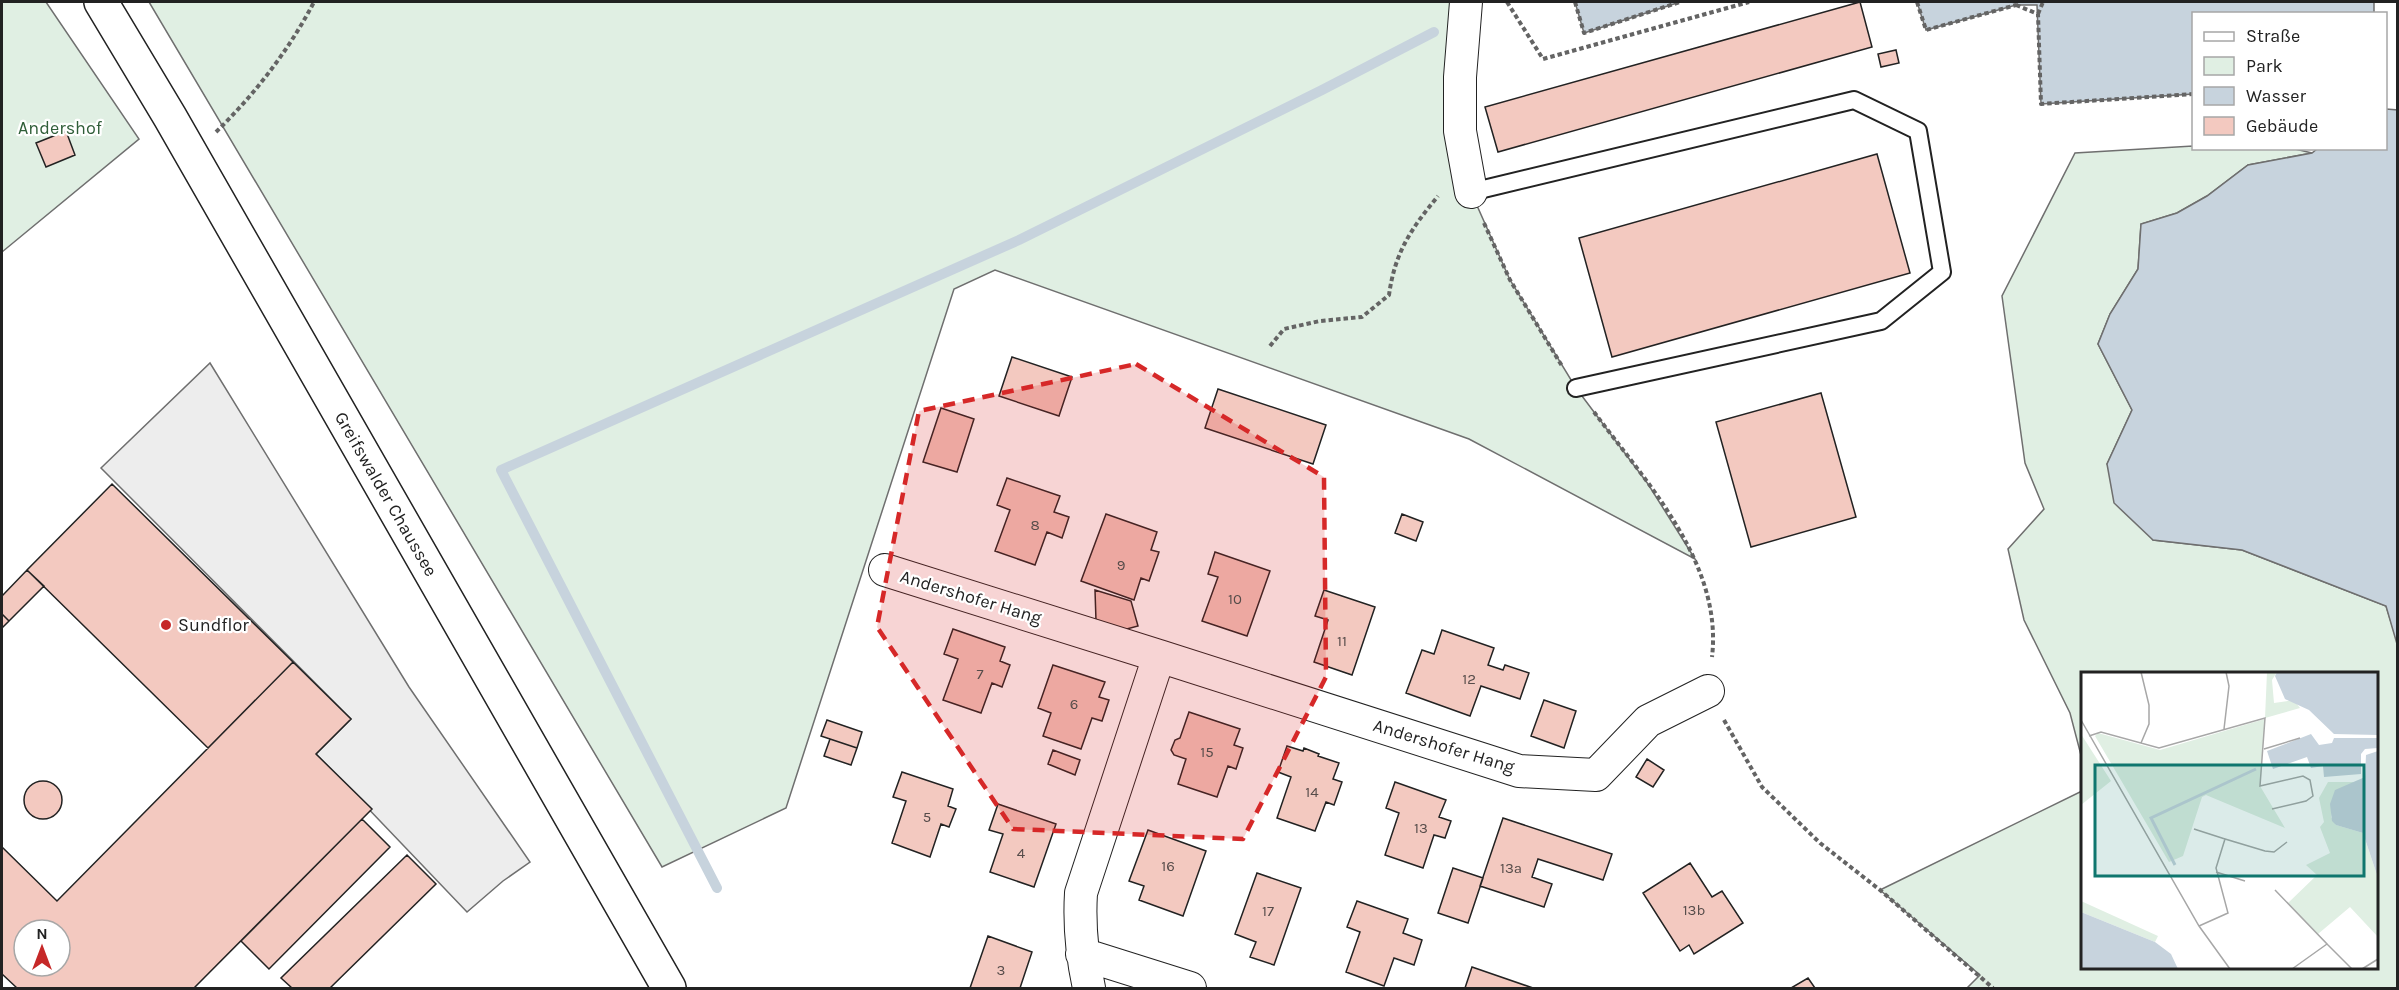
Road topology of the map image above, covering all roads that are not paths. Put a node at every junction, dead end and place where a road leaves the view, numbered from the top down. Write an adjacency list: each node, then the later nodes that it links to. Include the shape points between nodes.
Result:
1 (100, 2): 9 (main road, Greifswalder Chaussee)
2 (1466, 2): 3 (street, via 1460,131)
3 (1469, 183): 4 (lane, via 1854,100 1918,131 1942,272 1881,321)
4 (1576, 388)
5 (885, 570): 6 (street, Andershofer Hang)
6 (1159, 656): 7 (street, Andershofer Hang, via 1519,771 1596,775 1648,720); 8 (street, via 1081,893)
7 (1708, 691)
8 (1082, 954): 10 (street); 11 (street)
9 (669, 988)
10 (1089, 988)
11 (1190, 988)

